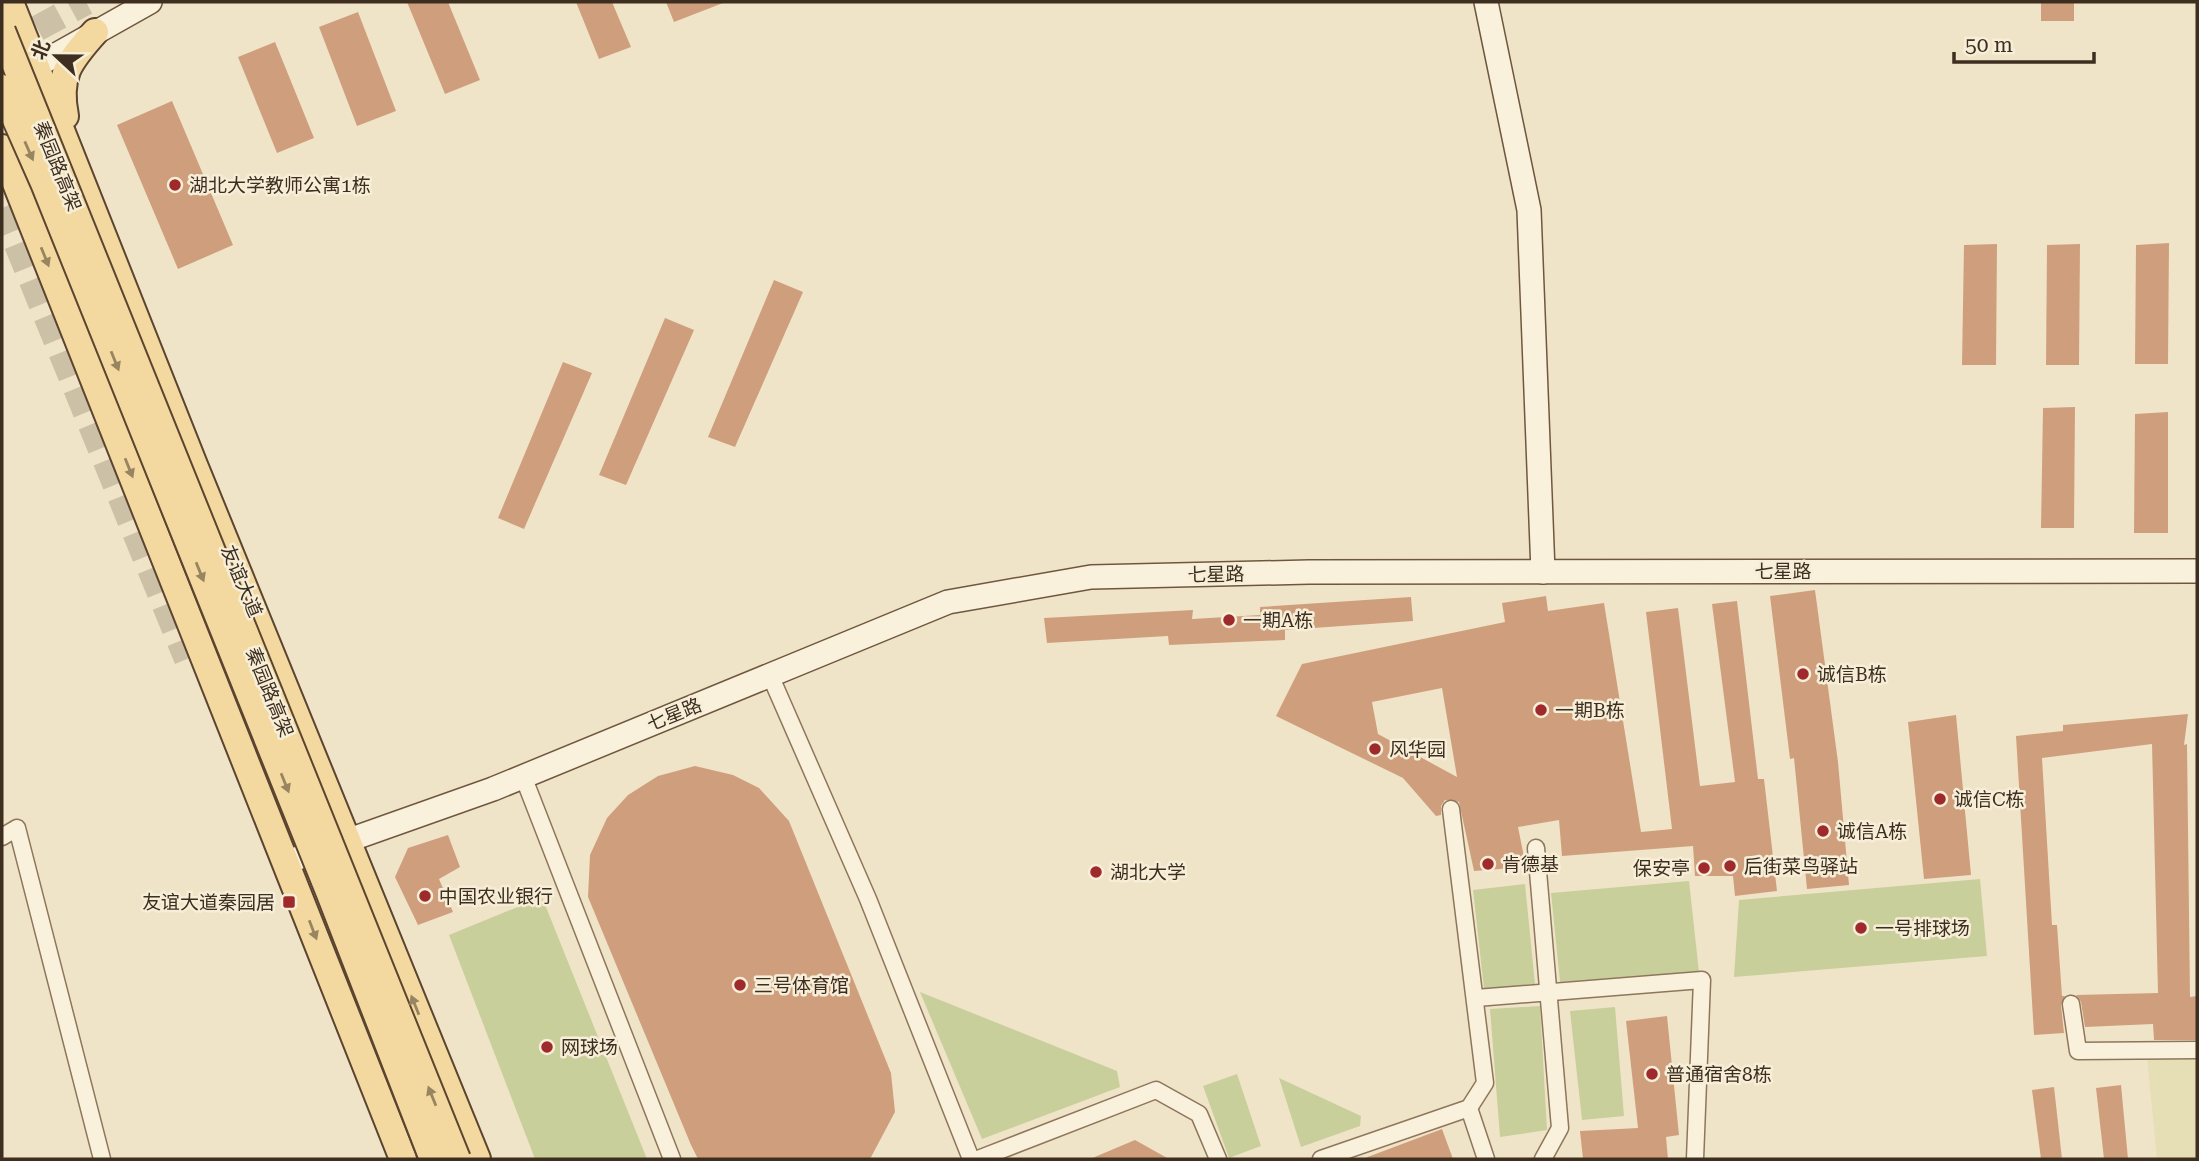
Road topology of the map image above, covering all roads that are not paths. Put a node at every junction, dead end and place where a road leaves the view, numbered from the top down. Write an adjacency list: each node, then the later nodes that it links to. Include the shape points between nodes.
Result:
1 (10, 2): 6 (main road, 友谊大道)
2 (150, 2): 5 (street)
3 (1486, 2): 13 (street, via 1529,211)
4 (2, 31): 31 (main road, 秦园路高架, one-way to 4, bridge)
5 (95, 32): 6 (street); 9 (main road, via 72,58 61,95)
6 (37, 67): 7 (street); 9 (main road, 友谊大道)
7 (2, 86): 30 (main road, 秦园路高架, one-way to 30, bridge)
8 (2, 148): 11 (main road)
9 (74, 163): 20 (main road, 友谊大道)
10 (2, 181): 11 (main road)
11 (33, 227): 16 (main road, one-way to 16)
12 (2197, 571): 13 (street, 七星路)
13 (1543, 572): 15 (street, 七星路, via 1091,576 948,602)
14 (187, 659): 16 (main road)
15 (770, 675): 17 (street, 七星路); 34 (street, via 868,899)
16 (236, 738): 22 (main road)
17 (523, 776): 20 (street, 七星路); 33 (street)
18 (1451, 809): 24 (street)
19 (2, 837): 28 (street, via 17,828)
20 (349, 839): 22 (street, 七星路); 32 (main road, 友谊大道, one-way to 20)
21 (1536, 848): 23 (street)
22 (287, 862): 29 (main road, one-way to 29)
23 (1548, 992): 24 (street); 39 (street, via 1560,1128); 40 (street, via 1702,980)
24 (1476, 998): 27 (street, via 1485,1083)
25 (2071, 1004): 26 (street, via 2078,1051)
26 (2197, 1050)
27 (1469, 1108): 37 (street); 38 (street)
28 (102, 1159)
29 (403, 1159)
30 (433, 1159)
31 (457, 1159)
32 (477, 1159)
33 (672, 1159)
34 (971, 1159)
35 (978, 1159): 36 (street, via 1156,1090 1199,1114)
36 (1218, 1159)
37 (1321, 1159)
38 (1486, 1159)
39 (1543, 1159)
40 (1695, 1159)

